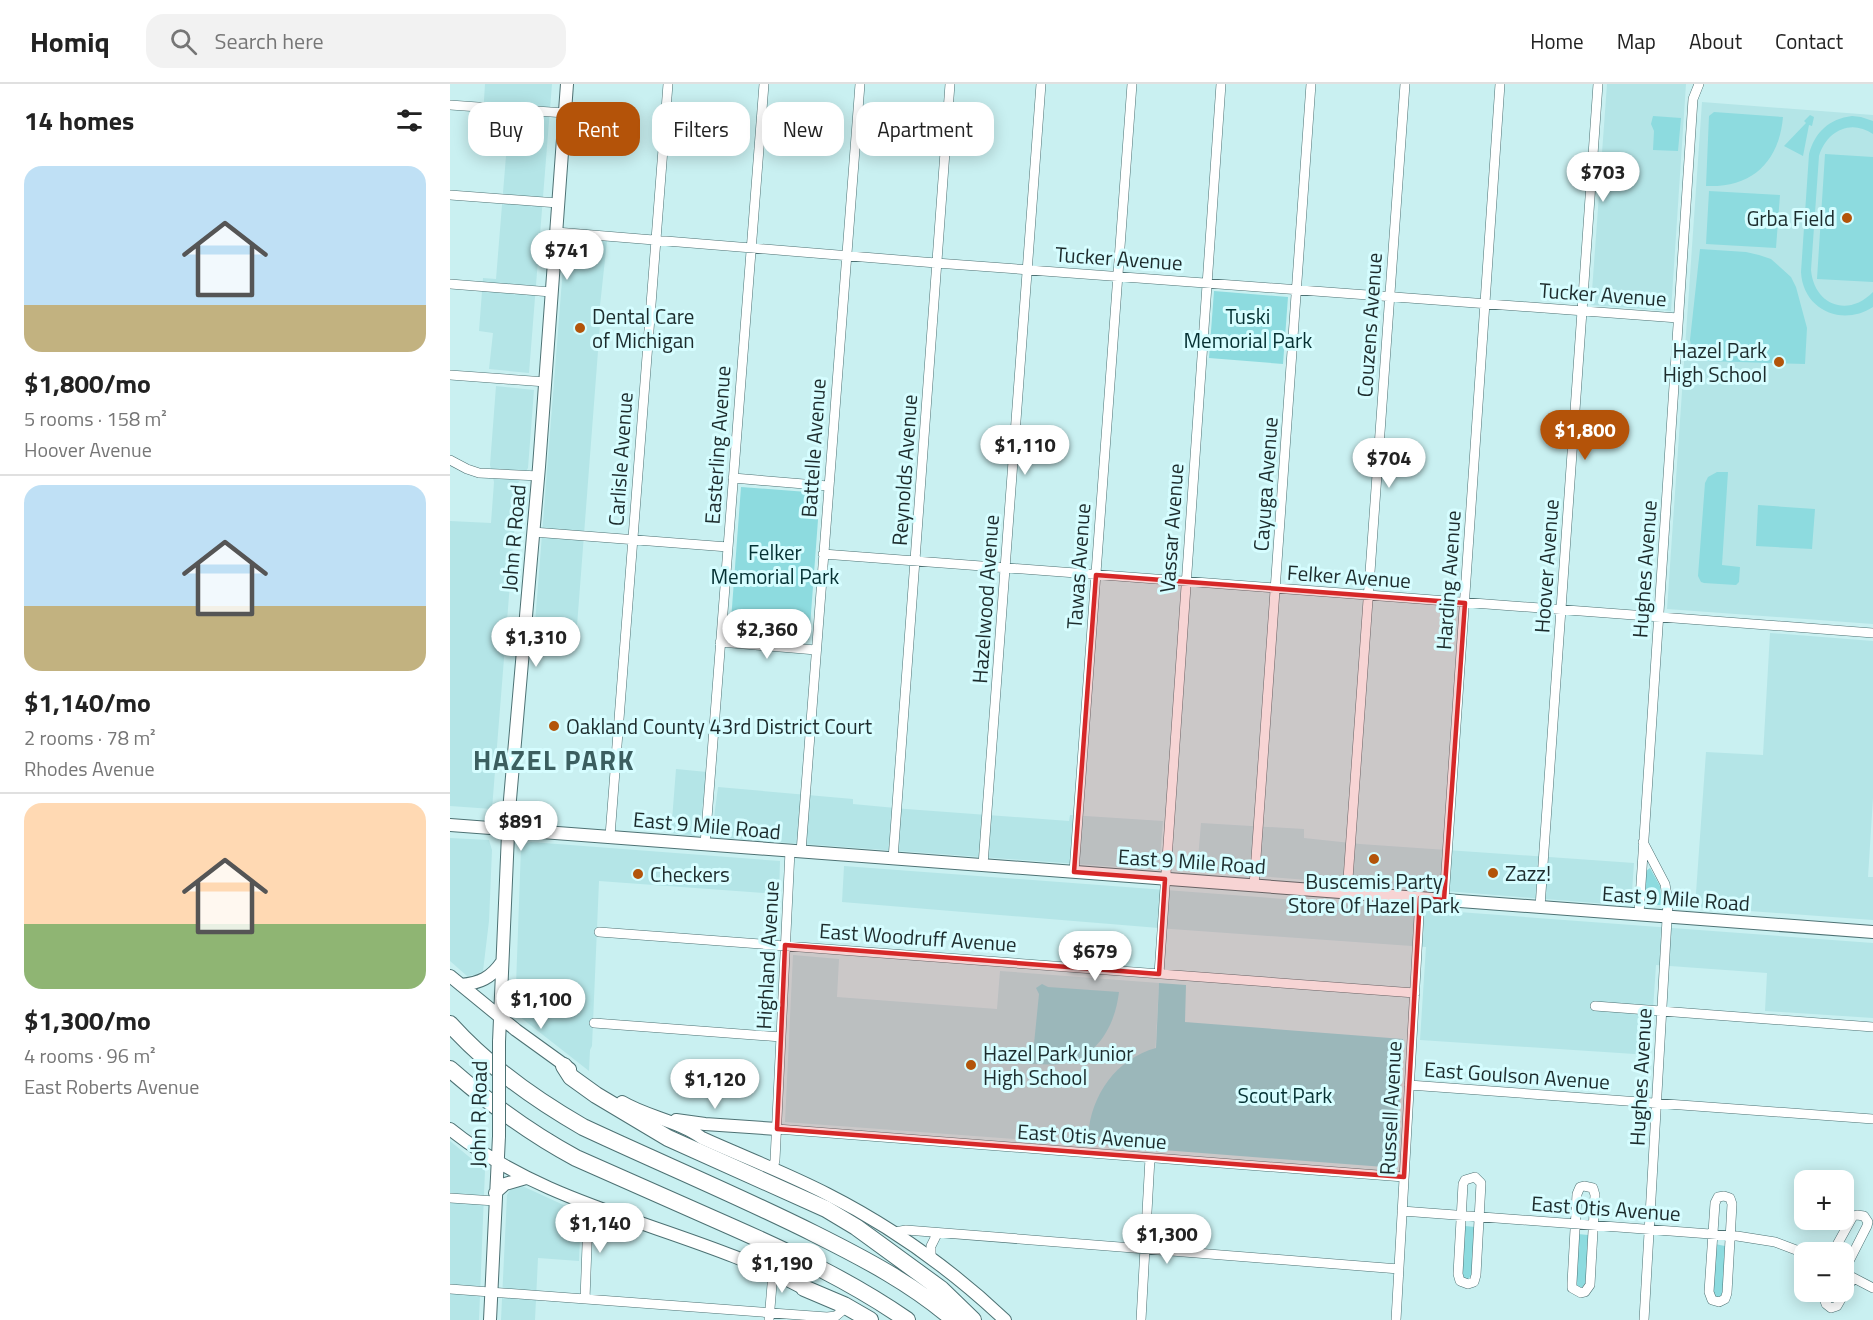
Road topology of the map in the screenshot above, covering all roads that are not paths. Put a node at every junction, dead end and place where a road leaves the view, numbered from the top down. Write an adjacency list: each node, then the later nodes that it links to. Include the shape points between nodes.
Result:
1 (567, 84): 14 (main road, John R Road)
2 (668, 84): 21 (street, Carlisle Avenue)
3 (764, 84): 22 (street, Easterling Avenue)
4 (860, 84): 23 (street, Battelle Avenue)
5 (950, 84): 24 (street, Reynolds Avenue)
6 (1041, 84): 25 (street, Hazelwood Avenue)
7 (1132, 84): 26 (street, Tawas Avenue)
8 (1221, 84): 27 (street, Vassar Avenue)
9 (1311, 84): 29 (street, Cayuga Avenue)
10 (1404, 84): 31 (street, Couzens Avenue)
11 (1500, 84): 32 (street, Harding Avenue)
12 (1598, 84): 33 (street, Hoover Avenue)
13 (1700, 84): 34 (street, Hughes Avenue, via 1693,99)
14 (566, 102)
15 (450, 105): 16 (street)
16 (556, 112)
17 (562, 156): 19 (main road, John R Road)
18 (450, 195): 19 (street)
19 (558, 203): 20 (main road, John R Road)
20 (556, 232): 21 (street, Tucker Avenue); 30 (main road, John R Road)
21 (655, 240): 22 (street, Tucker Avenue); 42 (street, Carlisle Avenue)
22 (751, 248): 23 (street, Tucker Avenue); 39 (street, Easterling Avenue)
23 (846, 256): 24 (street, Tucker Avenue); 40 (street, Battelle Avenue)
24 (936, 263): 25 (street, Tucker Avenue); 45 (street, Reynolds Avenue)
25 (1027, 269): 26 (street, Tucker Avenue); 46 (street, Hazelwood Avenue)
26 (1118, 276): 27 (street, Tucker Avenue); 47 (street, Tawas Avenue)
27 (1207, 283): 29 (street, Tucker Avenue); 48 (street, Vassar Avenue)
28 (450, 284): 30 (street)
29 (1296, 289): 31 (street, Tucker Avenue); 49 (street, Cayuga Avenue)
30 (551, 292): 36 (main road, John R Road)
31 (1389, 297): 32 (street, Tucker Avenue); 50 (street, Couzens Avenue)
32 (1486, 304): 33 (street, Tucker Avenue); 51 (street, Harding Avenue)
33 (1582, 311): 34 (street, Tucker Avenue); 52 (street, Hoover Avenue)
34 (1678, 318): 53 (street, Hughes Avenue)
35 (450, 375): 36 (street)
36 (546, 382): 38 (main road, John R Road)
37 (450, 460): 38 (street, via 479,473)
38 (539, 476): 41 (main road, John R Road)
39 (733, 478): 40 (street); 43 (street, Easterling Avenue)
40 (828, 486): 44 (street, Battelle Avenue)
41 (533, 532): 42 (street); 58 (main road, John R Road)
42 (632, 540): 43 (street); 59 (street, Carlisle Avenue)
43 (728, 547): 55 (street, Easterling Avenue)
44 (823, 554): 45 (street, Felker Avenue); 56 (street, Battelle Avenue)
45 (915, 561): 46 (street, Felker Avenue); 63 (street, Reynolds Avenue)
46 (1005, 568): 47 (street, Felker Avenue); 64 (street, Hazelwood Avenue)
47 (1096, 575): 48 (street, Felker Avenue); 65 (street, Tawas Avenue)
48 (1186, 582): 49 (street, Felker Avenue); 66 (street, Vassar Avenue)
49 (1275, 589): 50 (street, Felker Avenue); 67 (street, Cayuga Avenue)
50 (1368, 596): 51 (street, Felker Avenue); 68 (street, Couzens Avenue)
51 (1465, 603): 52 (street, Felker Avenue); 70 (street, Harding Avenue)
52 (1561, 610): 53 (street, Felker Avenue); 71 (street, Hoover Avenue)
53 (1658, 617): 54 (street, Felker Avenue); 60 (street, Hughes Avenue)
54 (1873, 633)
55 (720, 642): 56 (street); 61 (street, Easterling Avenue)
56 (816, 650): 62 (street, Battelle Avenue)
57 (450, 825): 58 (main road, East 9 Mile Road)
58 (507, 828): 59 (main road, East 9 Mile Road); 77 (main road, John R Road)
59 (610, 836): 61 (main road, East 9 Mile Road)
60 (1643, 842): 72 (street, Hughes Avenue); 73 (street, Hughes Avenue, via 1665,884)
61 (705, 844): 62 (main road, East 9 Mile Road)
62 (795, 851): 63 (main road, East 9 Mile Road); 76 (street, Highland Avenue)
63 (893, 859): 64 (main road, East 9 Mile Road)
64 (983, 865): 65 (main road, East 9 Mile Road)
65 (1074, 872): 66 (main road, East 9 Mile Road)
66 (1165, 879): 67 (main road, East 9 Mile Road); 78 (street, Vassar Avenue)
67 (1254, 886): 68 (main road, East 9 Mile Road)
68 (1347, 893): 69 (main road, East 9 Mile Road)
69 (1420, 898): 70 (main road, East 9 Mile Road); 81 (street, Russell Avenue)
70 (1444, 900): 71 (main road, East 9 Mile Road)
71 (1540, 907): 72 (main road, East 9 Mile Road)
72 (1639, 914): 73 (main road, East 9 Mile Road)
73 (1667, 916): 75 (main road, East 9 Mile Road); 83 (street, Hughes Avenue)
74 (598, 932): 76 (street, East Woodruff Avenue)
75 (1873, 932)
76 (785, 945): 78 (street, East Woodruff Avenue); 88 (street, Highland Avenue)
77 (502, 962): 80 (main road, via 489,977); 84 (main road, John R Road)
78 (1159, 974): 81 (street, East Woodruff Avenue)
79 (450, 976): 80 (main road)
80 (461, 985): 84 (main road)
81 (1415, 993): 91 (street, Russell Avenue)
82 (1595, 1006): 83 (street)
83 (1661, 1011): 87 (street); 92 (street, Hughes Avenue)
84 (500, 1017): 89 (main road); 100 (main road, John R Road, bridge)
85 (594, 1023): 88 (street)
86 (450, 1024): 138 (highway, via 527,1093 562,1115 852,1252 911,1287)
87 (1873, 1027)
88 (781, 1037): 97 (street, Highland Avenue)
89 (564, 1066): 98 (main road, via 627,1105); 139 (highway, via 571,1077 596,1095 659,1133 826,1209 856,1227 941,1289)
90 (450, 1069): 137 (highway, via 554,1146 778,1247)
91 (1409, 1085): 92 (street, East Goulson Avenue); 102 (street, Russell Avenue)
92 (1657, 1103): 94 (street, East Goulson Avenue); 112 (street, Hughes Avenue)
93 (648, 1115): 95 (main road)
94 (1873, 1119)
95 (681, 1121): 97 (main road); 98 (street)
96 (450, 1129): 100 (main road)
97 (777, 1129): 98 (street, East Otis Avenue, via 769,1132 700,1127); 99 (street, East Otis Avenue); 101 (street, Highland Avenue)
98 (697, 1135): 101 (main road)
99 (1150, 1158): 102 (street, East Otis Avenue); 118 (street)
100 (498, 1161): 103 (main road); 104 (main road, John R Road)
101 (773, 1169): 113 (main road)
102 (1404, 1177): 107 (street, Russell Avenue)
103 (526, 1178): 104 (main road, via 505,1184); 106 (main road)
104 (495, 1197): 105 (street); 128 (main road, John R Road)
105 (450, 1198)
106 (591, 1206): 123 (main road); 129 (street)
107 (1402, 1211): 108 (street, East Otis Avenue); 122 (street, Russell Avenue)
108 (1461, 1216): 109 (street, East Otis Avenue); 109 (street, via 1463,1184 1475,1178 1481,1183); 109 (street, via 1458,1274 1460,1281 1468,1284 1474,1282 1476,1275)
109 (1479, 1217): 110 (street, East Otis Avenue)
110 (1575, 1224): 111 (street, East Otis Avenue); 111 (street, via 1578,1190 1589,1186 1595,1191); 111 (street, via 1572,1288 1581,1293 1590,1285)
111 (1593, 1226): 112 (street, East Otis Avenue)
112 (1650, 1230): 115 (street, East Otis Avenue); 143 (street, Hughes Avenue)
113 (895, 1233): 114 (street, via 906,1230); 121 (main road)
114 (937, 1234): 118 (street); 121 (street)
115 (1712, 1234): 116 (street, East Otis Avenue); 116 (street, via 1714,1203 1724,1196 1732,1204); 116 (street, via 1709,1292 1712,1300 1719,1302 1727,1293)
116 (1731, 1235): 119 (street, East Otis Avenue)
117 (1839, 1242): 120 (street, via 1853,1216 1864,1216 1867,1226)
118 (1145, 1250): 122 (street); 141 (street)
119 (1794, 1250)
120 (1854, 1252)
121 (931, 1258): 140 (main road)
122 (1399, 1269): 142 (street, Russell Avenue)
123 (773, 1272): 125 (main road); 133 (street)
124 (1854, 1278): 126 (street)
125 (804, 1288): 132 (main road); 136 (highway)
126 (1873, 1288)
127 (450, 1289): 128 (street)
128 (491, 1292): 129 (street); 134 (main road, John R Road)
129 (585, 1299): 133 (street)
130 (1825, 1302): 131 (street, via 1831,1308)
131 (1839, 1302)
132 (843, 1310): 133 (street, via 827,1317); 135 (main road)
133 (769, 1317)
134 (490, 1320)
135 (858, 1320)
136 (870, 1320)
137 (907, 1320)
138 (954, 1320)
139 (973, 1320)
140 (1005, 1320)
141 (1141, 1320)
142 (1396, 1320)
143 (1644, 1320)

